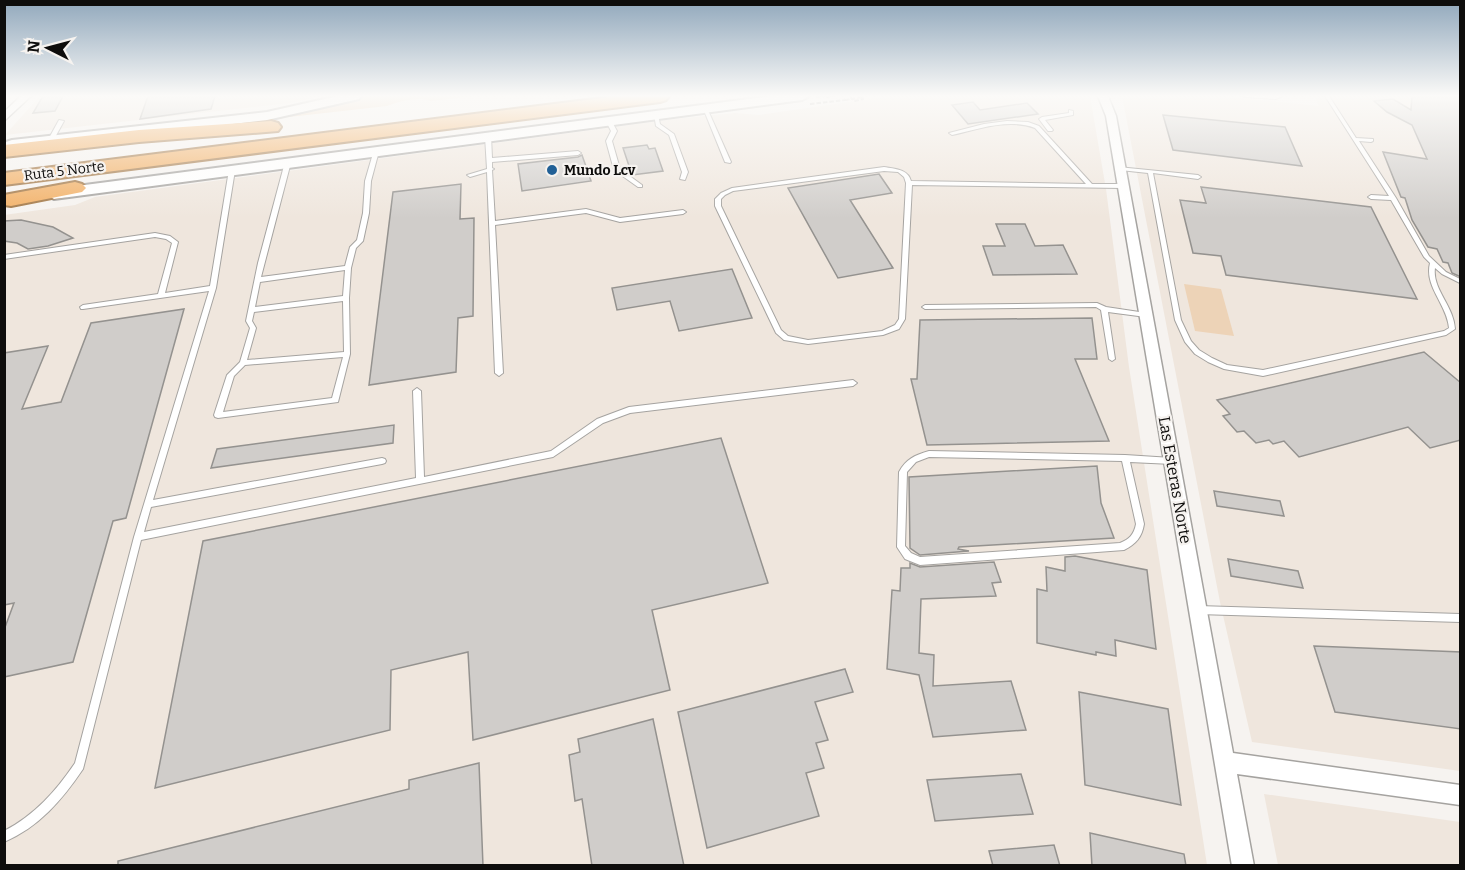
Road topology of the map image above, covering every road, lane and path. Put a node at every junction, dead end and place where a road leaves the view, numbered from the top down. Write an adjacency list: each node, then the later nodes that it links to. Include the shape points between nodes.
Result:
1 (488, 136): 22 (lane)
2 (53, 137): 15 (lane)
3 (82, 137): 15 (main road)
4 (134, 137): 19 (highway)
5 (223, 137): 25 (highway, Ruta 5 Norte)
6 (338, 137): 32 (highway, Ruta 5 Norte)
7 (375, 137): 40 (highway)
8 (484, 137): 20 (main road)
9 (611, 137): 36 (lane, via 617,170)
10 (672, 137): 33 (lane, via 685,172)
11 (717, 137): 24 (lane)
12 (1046, 137): 35 (lane)
13 (1115, 137): 26 (street, Las Esteras Norte)
14 (1353, 137): 16 (lane)
15 (51, 140): 18 (main road)
16 (1355, 140): 17 (lane); 39 (lane)
17 (1371, 140)
18 (4, 145)
19 (4, 151)
20 (376, 151): 23 (main road); 45 (lane, via 360,241 353,248)
21 (578, 153): 22 (lane)
22 (491, 160): 27 (lane)
23 (288, 162): 28 (main road); 46 (lane)
24 (728, 162)
25 (4, 164)
26 (1120, 168): 29 (lane); 37 (street, Las Esteras Norte)
27 (491, 169): 30 (lane); 42 (lane)
28 (232, 170): 40 (main road); 48 (lane)
29 (1150, 171): 31 (lane); 44 (lane, via 1182,331 1197,352 1226,367 1263,373 1446,333 1452,329 1453,320 1430,273)
30 (470, 175)
31 (1198, 177)
32 (4, 179)
33 (683, 179)
34 (909, 183): 34 (lane, via 899,171 868,170 732,190 720,196 718,206 778,331 786,338 808,342 883,333 897,327 904,310); 35 (lane)
35 (1090, 185): 37 (lane)
36 (640, 186)
37 (1123, 186): 55 (street, Las Esteras Norte)
38 (1371, 197): 39 (lane)
39 (1393, 198): 44 (lane)
40 (8, 200)
41 (683, 212): 42 (lane, via 620,220 586,211)
42 (494, 223): 59 (lane)
43 (4, 257): 49 (lane, via 155,235 168,237 175,243)
44 (1432, 264): 47 (lane)
45 (348, 268): 46 (lane); 50 (lane)
46 (257, 280): 54 (lane)
47 (1461, 281)
48 (213, 288): 49 (lane); 66 (lane)
49 (161, 295): 51 (lane)
50 (346, 298): 54 (lane); 56 (lane)
51 (83, 307)
52 (925, 307): 53 (lane, via 1097,305)
53 (1104, 309): 55 (lane); 57 (lane)
54 (252, 310): 58 (lane, via 249,321 253,328)
55 (1146, 315): 64 (street, Las Esteras Norte)
56 (347, 354): 58 (lane); 58 (lane, via 335,400 218,415 231,375)
57 (1112, 359)
58 (243, 363)
59 (500, 373)
60 (853, 383): 65 (lane, via 629,410 600,421 553,454)
61 (417, 391): 65 (lane)
62 (1125, 458): 62 (lane, via 929,454 919,457 903,472 901,547 908,556 920,561 1121,547 1133,541 1140,524); 64 (lane)
63 (382, 461): 66 (lane)
64 (1172, 461): 68 (street, Las Esteras Norte)
65 (420, 480): 67 (lane)
66 (148, 504): 67 (lane)
67 (138, 537): 72 (lane, via 79,765 60,795 27,826)
68 (1198, 610): 69 (lane); 70 (street, Las Esteras Norte)
69 (1461, 618)
70 (1225, 762): 71 (street); 73 (street, Las Esteras Norte)
71 (1461, 795)
72 (4, 837)
73 (1243, 866)

